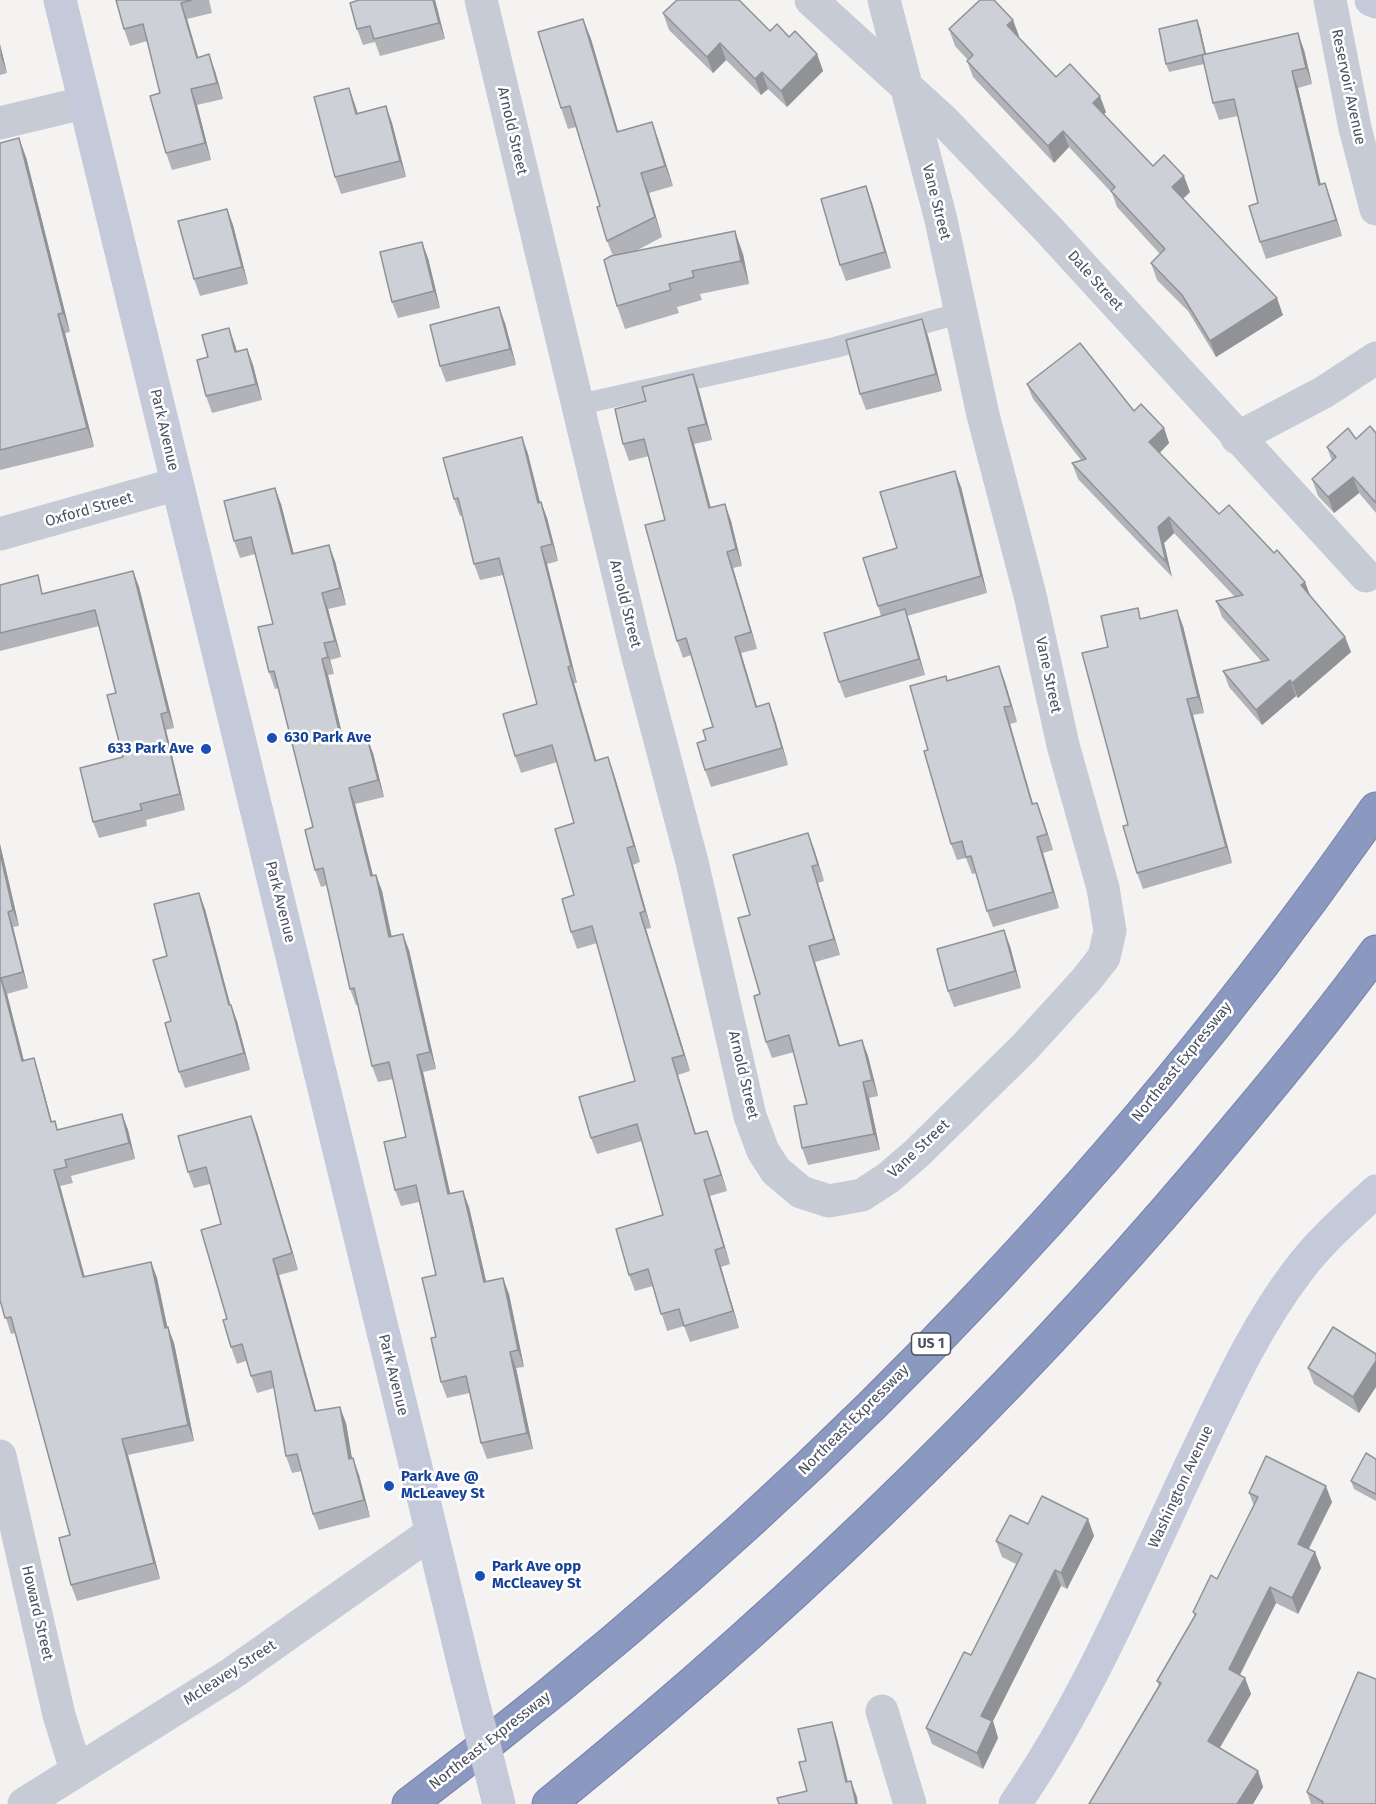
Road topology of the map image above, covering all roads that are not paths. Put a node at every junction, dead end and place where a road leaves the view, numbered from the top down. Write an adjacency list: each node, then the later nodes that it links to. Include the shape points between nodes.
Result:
1 (60, 0): 9 (main road, Park Avenue)
2 (481, 0): 14 (street, Arnold Street)
3 (811, 0): 8 (street, Dale Street)
4 (884, 0): 8 (street, Vane Street)
5 (1330, 0): 11 (street, Reservoir Avenue, via 1355,128)
6 (1371, 0): 7 (main road)
7 (1376, 2)
8 (906, 87): 12 (street, Vane Street); 15 (street, Dale Street, via 1048,229)
9 (83, 103): 10 (street); 16 (main road, Park Avenue)
10 (0, 123)
11 (1376, 209)
12 (961, 313): 14 (lane, via 833,348); 22 (street, Vane Street, via 1063,745 1103,888 1110,931 1104,957 1086,981 1024,1048 895,1172 862,1195 829,1201)
13 (1376, 358): 15 (street, via 1324,392)
14 (577, 405): 22 (street, Arnold Street, via 692,862 750,1116 763,1151 776,1171)
15 (1238, 438): 18 (street, Dale Street)
16 (177, 484): 17 (street, Oxford Street); 24 (main road, Park Avenue)
17 (0, 534)
18 (1366, 576)
19 (1376, 809): 28 (highway, Northeast Expressway / US 1, via 1191,1053 1035,1235 945,1330 762,1509 657,1603)
20 (1376, 952): 30 (highway, via 1199,1173 1018,1375 926,1469 737,1646)
21 (1376, 1191): 32 (main road, Washington Avenue, via 1297,1272 1261,1328 1227,1390 1114,1628)
22 (801, 1192)
23 (0, 1456): 26 (street, Howard Street, via 59,1715)
24 (431, 1533): 26 (street, Mcleavey Street, via 231,1674); 29 (main road, Park Avenue, bridge)
25 (882, 1711): 31 (street)
26 (76, 1770): 27 (street, Mcleavey Street)
27 (24, 1804)
28 (409, 1804)
29 (499, 1804)
30 (549, 1804)
31 (910, 1804)
32 (1015, 1804)

